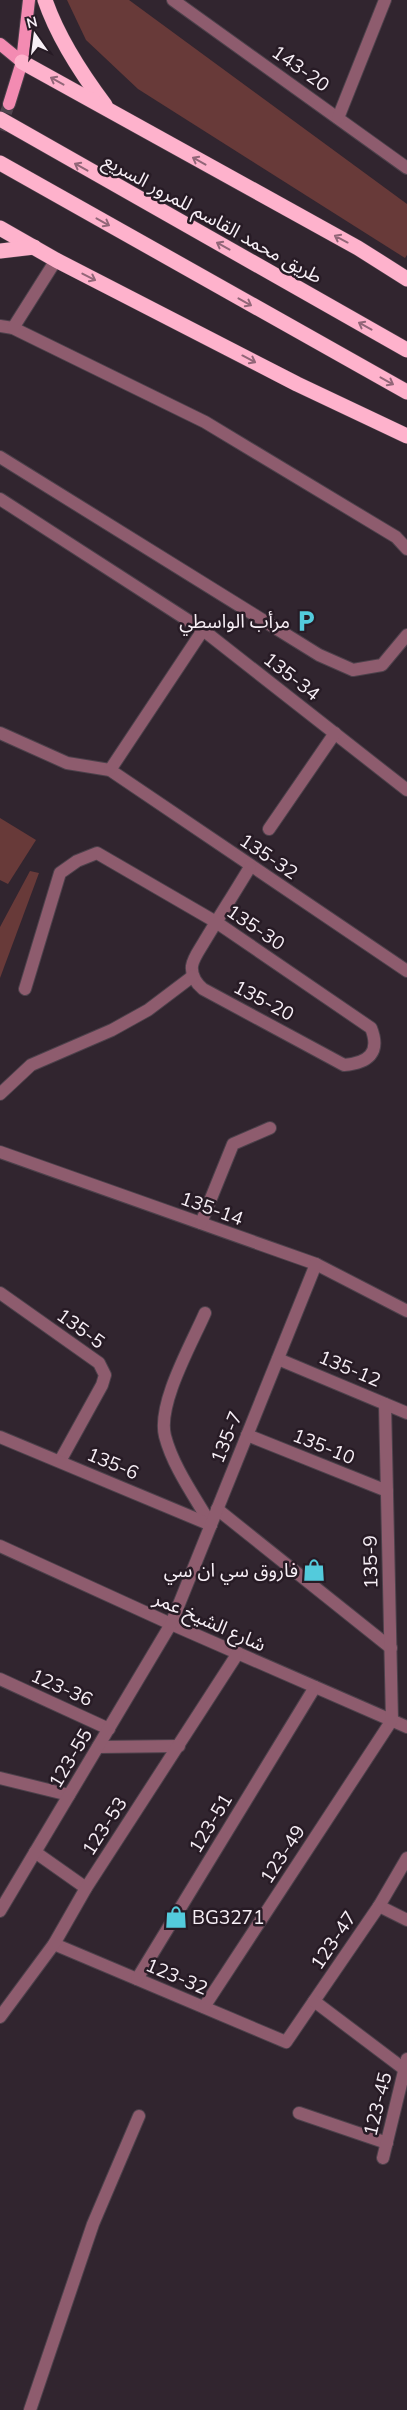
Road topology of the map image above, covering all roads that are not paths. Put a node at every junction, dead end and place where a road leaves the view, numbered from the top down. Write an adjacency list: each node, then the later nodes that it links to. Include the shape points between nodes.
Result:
1 (29, 0): 6 (main road)
2 (45, 0): 8 (highway, via 84,77)
3 (173, 0): 9 (street, 143-20)
4 (385, 0): 9 (street)
5 (0, 44): 6 (main road)
6 (22, 62): 7 (main road); 8 (highway, one-way to 6)
7 (9, 104)
8 (109, 110): 17 (highway, one-way to 8, via 358,248)
9 (338, 118): 12 (street, 143-20)
10 (0, 119): 19 (highway, طريق محمد القاسم للمرور السريع, one-way to 10, bridge)
11 (0, 163): 20 (highway, one-way to 20)
12 (407, 168)
13 (0, 228): 14 (highway)
14 (34, 247): 15 (highway); 16 (highway)
15 (0, 251)
16 (56, 260): 18 (street); 21 (highway, one-way to 21, via 297,384)
17 (407, 279)
18 (6, 327): 24 (street, via 205,422 396,537)
19 (407, 350)
20 (407, 392)
21 (407, 436)
22 (0, 457): 26 (street, via 318,655 353,670 382,665)
23 (0, 499): 25 (street, 135-34)
24 (407, 549)
25 (203, 630): 28 (street, 135-34); 29 (street)
26 (407, 635)
27 (0, 733): 29 (street, via 67,762)
28 (335, 733): 30 (street, 135-34); 31 (street)
29 (110, 770): 32 (street, 135-32)
30 (407, 790)
31 (269, 829)
32 (250, 867): 33 (street); 34 (street, 135-32)
33 (216, 922): 35 (street, via 192,966); 36 (street, 135-30, via 96,853 60,873); 37 (street, 135-30, via 371,1028 375,1038)
34 (407, 971)
35 (193, 976): 37 (street, 135-20, via 203,989 344,1065 360,1064); 38 (street, via 134,1018 31,1065)
36 (25, 989)
37 (373, 1050)
38 (0, 1094)
39 (270, 1128): 41 (street, via 233,1144)
40 (0, 1152): 41 (street, 135-14)
41 (201, 1223): 42 (street, 135-14)
42 (316, 1264): 44 (street, 135-14); 46 (street, 135-7)
43 (0, 1293): 51 (street, 135-5, via 99,1364 105,1375)
44 (407, 1311)
45 (205, 1313): 54 (street, via 170,1393 164,1416 164,1435)
46 (278, 1359): 47 (street, 135-12); 49 (street, 135-7)
47 (385, 1404): 48 (street, 135-12); 52 (street, 135-9)
48 (407, 1413)
49 (247, 1435): 52 (street, 135-10); 53 (street, 135-7)
50 (0, 1437): 51 (street, 135-6)
51 (60, 1462): 54 (street, 135-6)
52 (387, 1491): 57 (street, 135-9)
53 (218, 1509): 54 (street, 135-7); 57 (street)
54 (211, 1525): 56 (street, 135-7)
55 (0, 1546): 56 (street, شارع الشيخ عمر)
56 (171, 1624): 58 (street, شارع الشيخ عمر); 63 (street, 123-55)
57 (391, 1648): 61 (street, 135-9)
58 (238, 1653): 60 (street, شارع الشيخ عمر); 64 (street, 123-53)
59 (0, 1679): 63 (street, 123-36)
60 (315, 1687): 61 (street, شارع الشيخ عمر); 75 (street, 123-51)
61 (392, 1720): 62 (street, شارع الشيخ عمر); 77 (street, 123-49)
62 (407, 1727)
63 (109, 1729): 65 (street, 123-55)
64 (179, 1746): 65 (street); 70 (street, 123-53)
65 (98, 1747): 67 (street, 123-55)
66 (0, 1778): 67 (street)
67 (69, 1795): 68 (street, 123-55)
68 (35, 1852): 70 (street); 72 (street, 123-55)
69 (407, 1858): 71 (street, 123-47)
70 (86, 1888): 74 (street, 123-53)
71 (379, 1906): 73 (street); 76 (street, 123-47)
72 (0, 1911)
73 (407, 1920)
74 (54, 1944): 75 (street, 123-32); 78 (street, 123-53)
75 (137, 1979): 77 (street, 123-32)
76 (314, 2001): 79 (street, 123-47); 80 (street)
77 (204, 2007): 79 (street, 123-32)
78 (0, 2017)
79 (286, 2042)
80 (406, 2064): 83 (street, 123-45)
81 (299, 2113): 83 (street)
82 (139, 2116): 85 (street, via 93,2224)
83 (387, 2144): 84 (street, 123-45)
84 (383, 2158)
85 (30, 2410)

